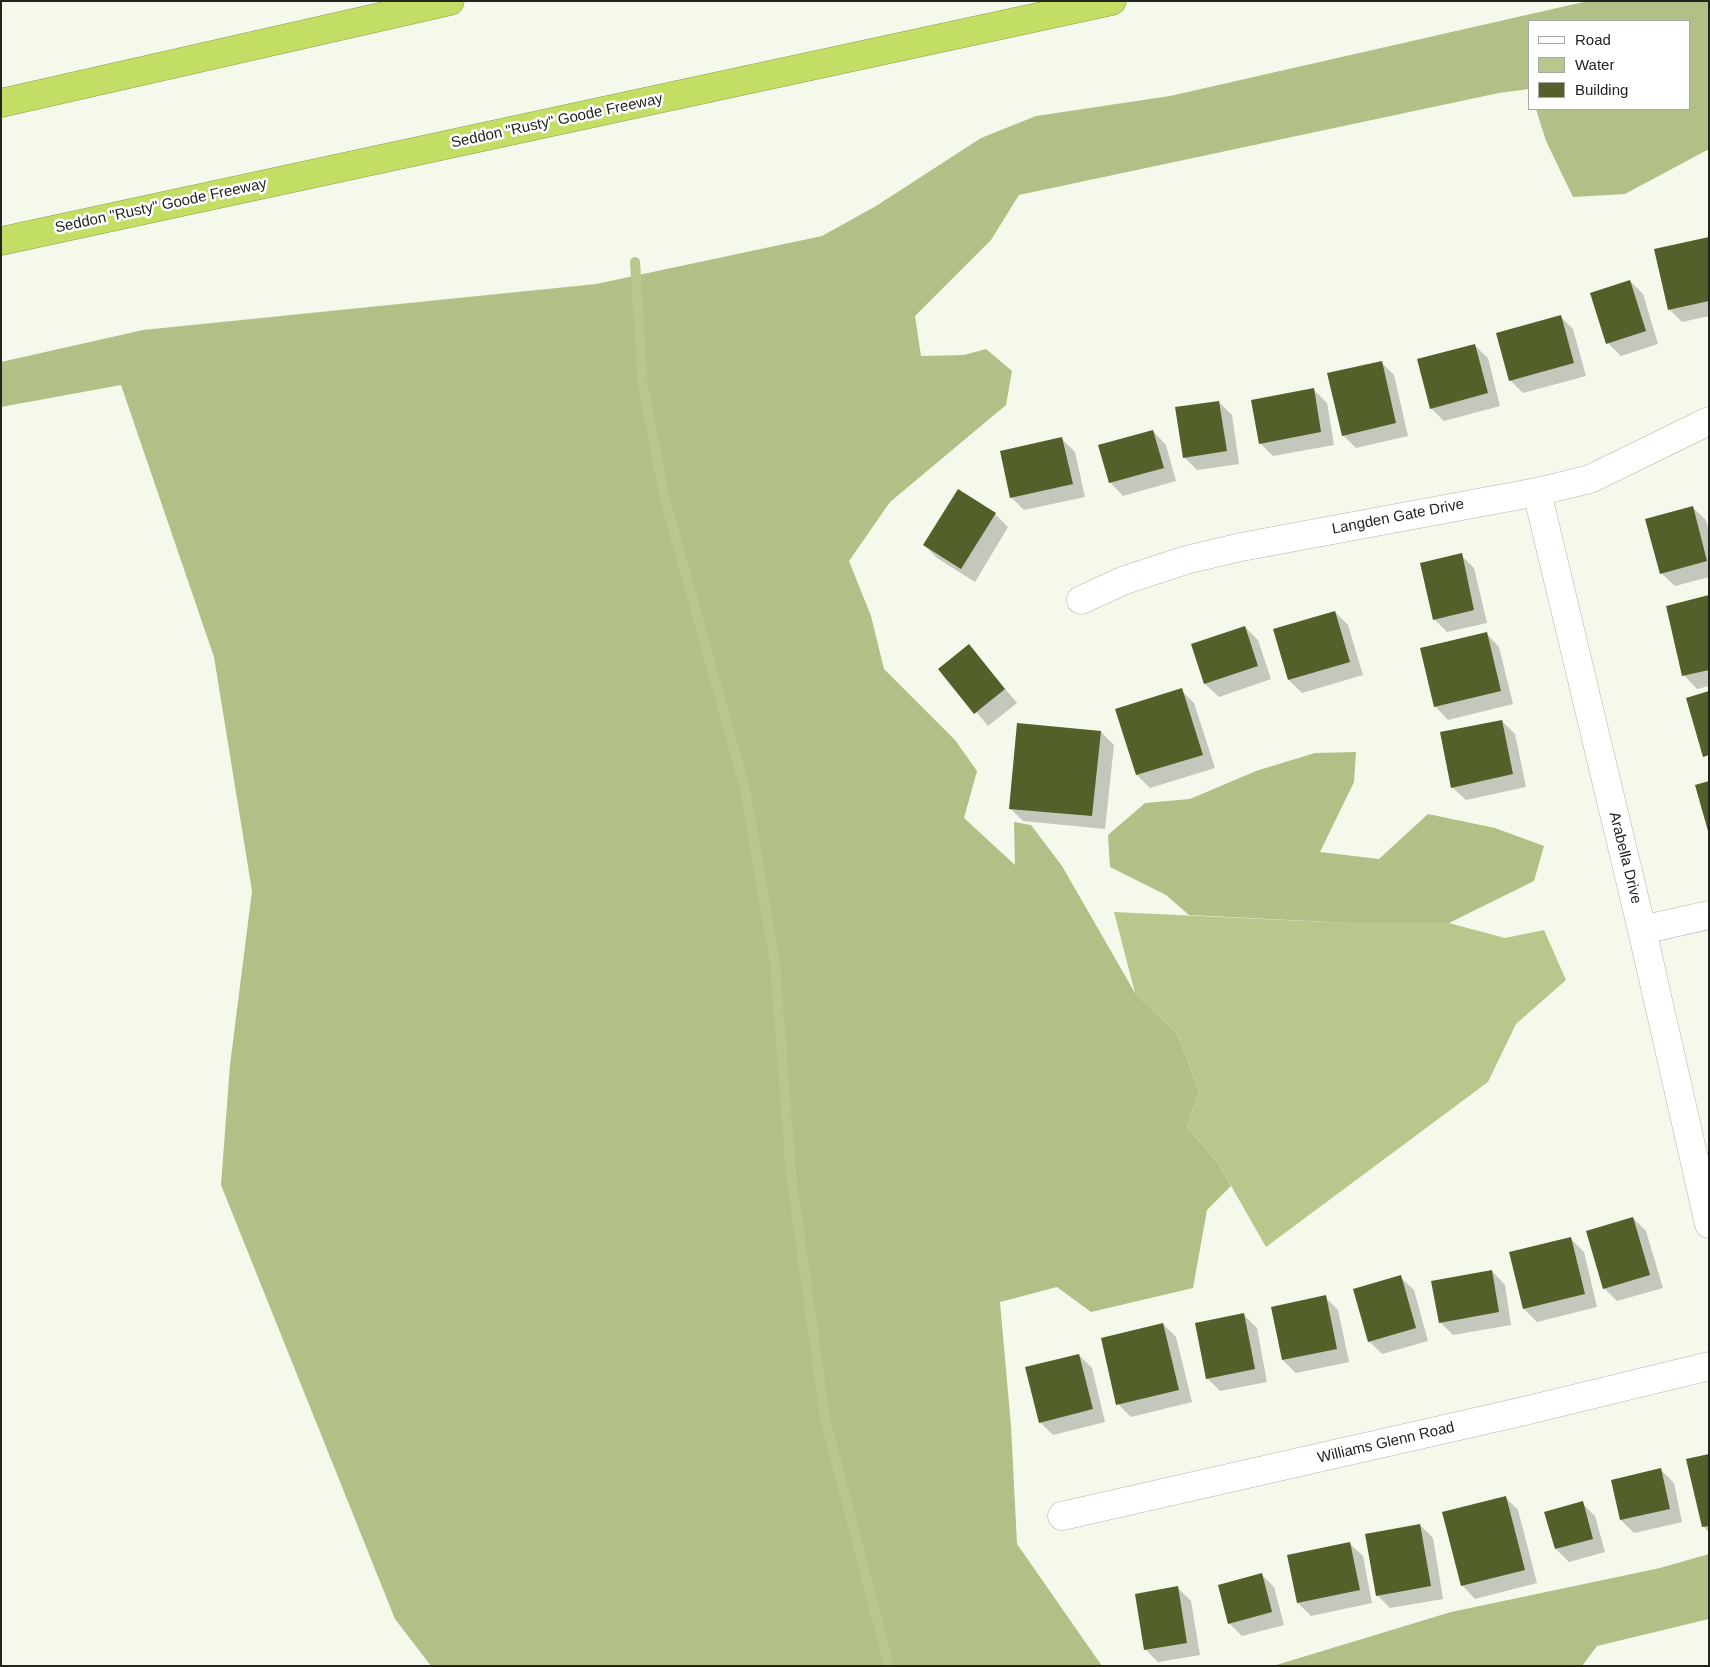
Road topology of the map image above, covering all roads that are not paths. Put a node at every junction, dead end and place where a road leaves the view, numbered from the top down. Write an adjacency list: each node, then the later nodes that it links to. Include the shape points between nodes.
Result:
1 (450, 1): 3 (highway)
2 (1112, 1): 6 (highway, Seddon "Rusty" Goode Freeway)
3 (176, 64): 4 (highway); 5 (highway)
4 (1, 87)
5 (1, 103)
6 (1, 241)
7 (1709, 421): 8 (street, Langden Gate Drive, via 1590,479)
8 (1537, 492): 9 (street, Langden Gate Drive, via 1186,560 1125,580); 11 (street, Arabella Drive)
9 (1081, 600)
10 (1709, 915): 11 (street)
11 (1642, 930): 12 (street, Arabella Drive)
12 (1709, 1224)
13 (1709, 1366): 14 (street, Williams Glenn Road)
14 (1062, 1516)

